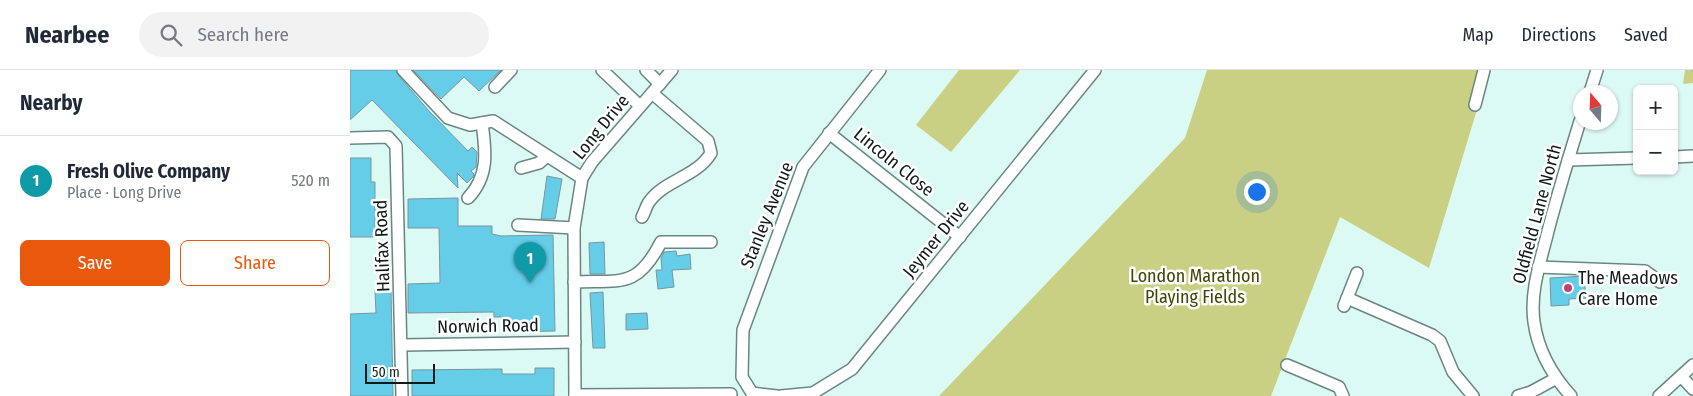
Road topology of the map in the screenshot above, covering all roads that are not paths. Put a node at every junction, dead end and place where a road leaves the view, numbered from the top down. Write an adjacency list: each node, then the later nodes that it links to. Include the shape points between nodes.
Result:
1 (403, 70): 15 (street, via 448,118 470,125)
2 (511, 70): 11 (street)
3 (602, 70): 14 (street)
4 (646, 70): 12 (street)
5 (672, 70): 12 (street, Long Drive)
6 (880, 70): 17 (street, Stanley Avenue)
7 (1095, 70): 30 (street, Jeymer Drive)
8 (1484, 70): 13 (street)
9 (1597, 70): 10 (street)
10 (1592, 85)
11 (495, 87)
12 (656, 89): 14 (street, Long Drive); 27 (street, via 708,141 710,153 706,161 649,202)
13 (1475, 105)
14 (640, 106): 25 (street, Long Drive)
15 (482, 123): 19 (street, via 493,121); 26 (street, via 486,162 476,189)
16 (1577, 130): 23 (street, Oldfield Lane North)
17 (830, 133): 30 (street, Lincoln Close); 47 (street, Stanley Avenue, via 803,167 743,330 742,377 752,393)
18 (350, 138): 37 (street, Halifax Road, via 388,137 396,146)
19 (547, 156): 24 (street, via 539,163); 25 (street)
20 (1693, 156): 21 (street)
21 (1678, 157)
22 (1633, 158): 23 (street)
23 (1568, 160): 32 (street, Oldfield Lane North)
24 (521, 168)
25 (582, 178): 29 (street, Long Drive)
26 (468, 198)
27 (642, 217)
28 (518, 225): 29 (street)
29 (574, 228): 34 (street, Long Drive)
30 (960, 237): 44 (street, Jeymer Drive, via 852,369)
31 (711, 242): 34 (street, via 661,242 649,265 626,283)
32 (1538, 267): 35 (street, via 1645,271); 41 (street, Oldfield Lane North, via 1533,321 1537,339)
33 (1357, 273): 50 (street, via 1345,302 1432,335 1440,341 1453,372)
34 (574, 282): 36 (street, Long Drive)
35 (1660, 282)
36 (575, 342): 37 (street, Norwich Road); 46 (street, Long Drive)
37 (402, 345): 45 (street, Halifax Road)
38 (1287, 365): 49 (street, via 1339,387)
39 (1693, 365): 40 (street)
40 (1680, 376): 42 (street); 53 (street)
41 (1555, 379): 51 (street); 52 (street, Oldfield Lane North)
42 (1693, 389): 54 (street)
43 (731, 394): 46 (street)
44 (813, 394): 48 (street, Jeymer Drive)
45 (402, 396)
46 (575, 396)
47 (777, 396)
48 (781, 396)
49 (1343, 396)
50 (1473, 396)
51 (1518, 396)
52 (1571, 396)
53 (1659, 396)
54 (1686, 396)

